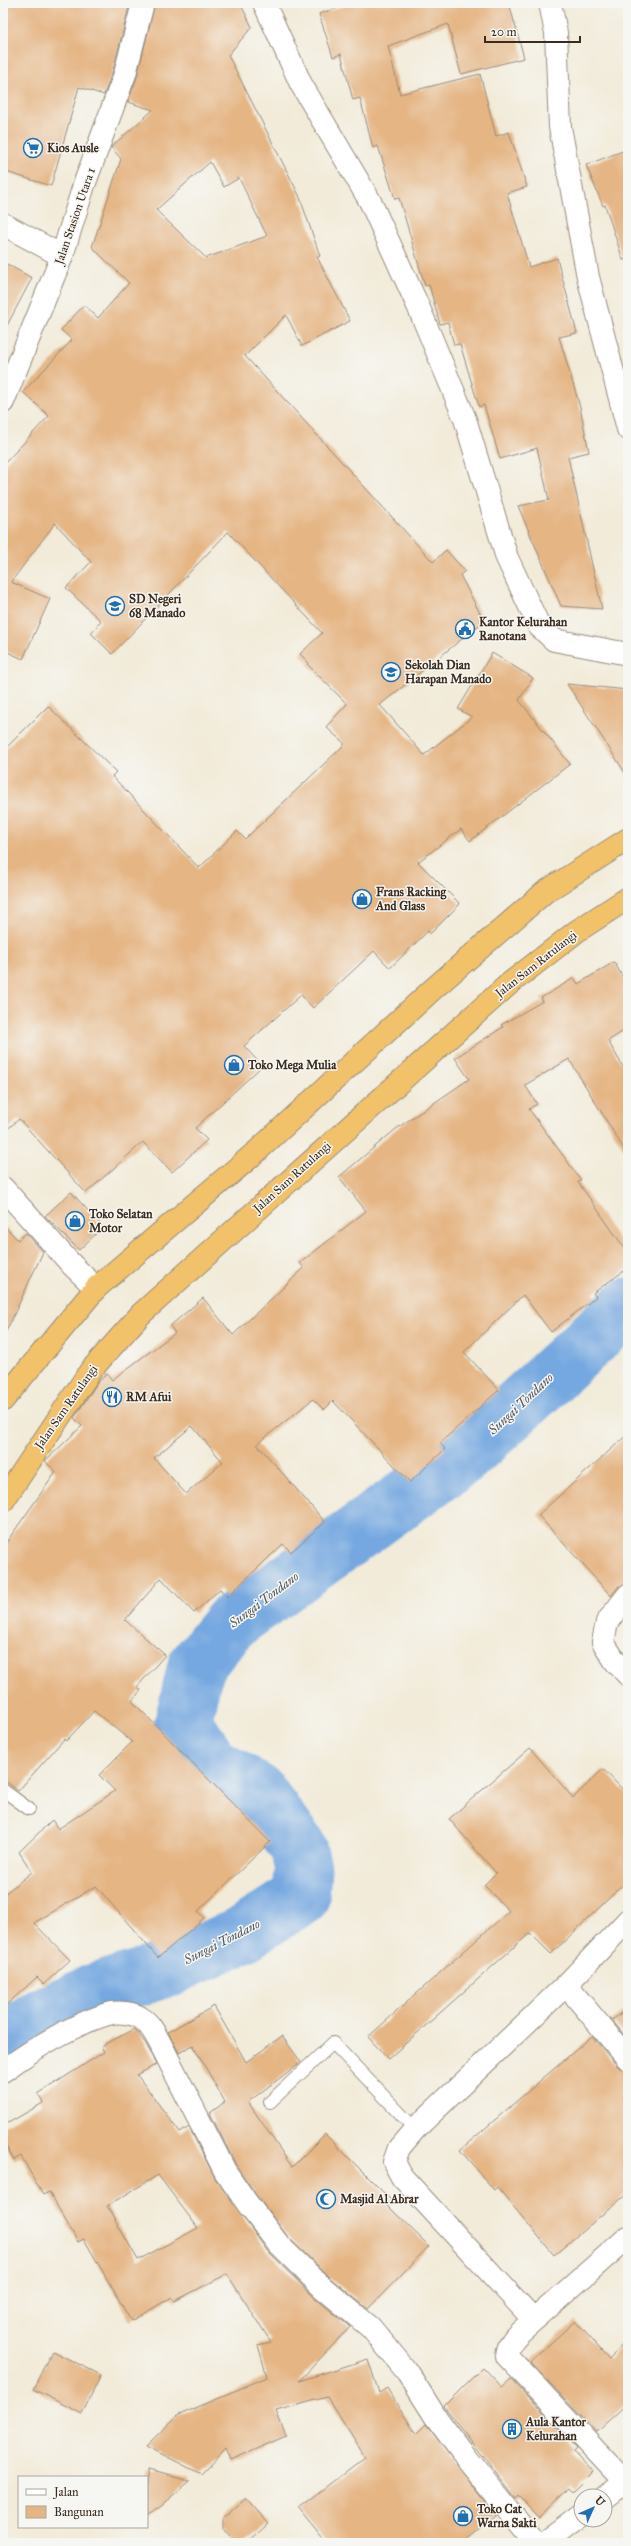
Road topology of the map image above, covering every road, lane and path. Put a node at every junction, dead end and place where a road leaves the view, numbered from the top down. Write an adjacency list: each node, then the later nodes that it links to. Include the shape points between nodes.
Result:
1 (143, 3): 5 (street, Jalan Stasion Utara 1, via 125,74 84,185)
2 (264, 3): 8 (street, via 301,84 370,201 418,306 465,419 508,558 539,626 554,640)
3 (550, 3): 7 (street, via 556,33 560,126 588,277)
4 (3, 224): 5 (street)
5 (62, 256): 6 (street, Jalan Stasion Utara 1)
6 (3, 402)
7 (628, 429)
8 (628, 654)
9 (628, 839): 12 (highway, via 545,892 433,989 255,1153)
10 (628, 898): 14 (highway, Jalan Sam Ratulangi, via 577,931 509,984 141,1314 91,1370)
11 (3, 1188): 12 (street)
12 (96, 1288): 13 (highway)
13 (3, 1400)
14 (3, 1501)
15 (628, 1595): 16 (street, via 607,1622 603,1642)
16 (628, 1675)
17 (3, 1790): 18 (lane)
18 (29, 1809)
19 (628, 1920): 20 (street)
20 (566, 1985): 21 (street); 24 (street)
21 (628, 2059)
22 (3, 2071): 30 (street, via 36,2047 110,2013 141,2018 151,2028 161,2045 225,2171 247,2203 279,2245 322,2287 371,2328 408,2373 461,2451)
23 (270, 2102): 24 (lane, via 333,2043)
24 (415, 2129): 26 (street, via 399,2148 394,2162 402,2177)
25 (628, 2237): 26 (street)
26 (534, 2320): 27 (street, via 512,2340 507,2356)
27 (627, 2480): 28 (street)
28 (613, 2491)
29 (573, 2521): 31 (street)
30 (535, 2543)
31 (544, 2543)

